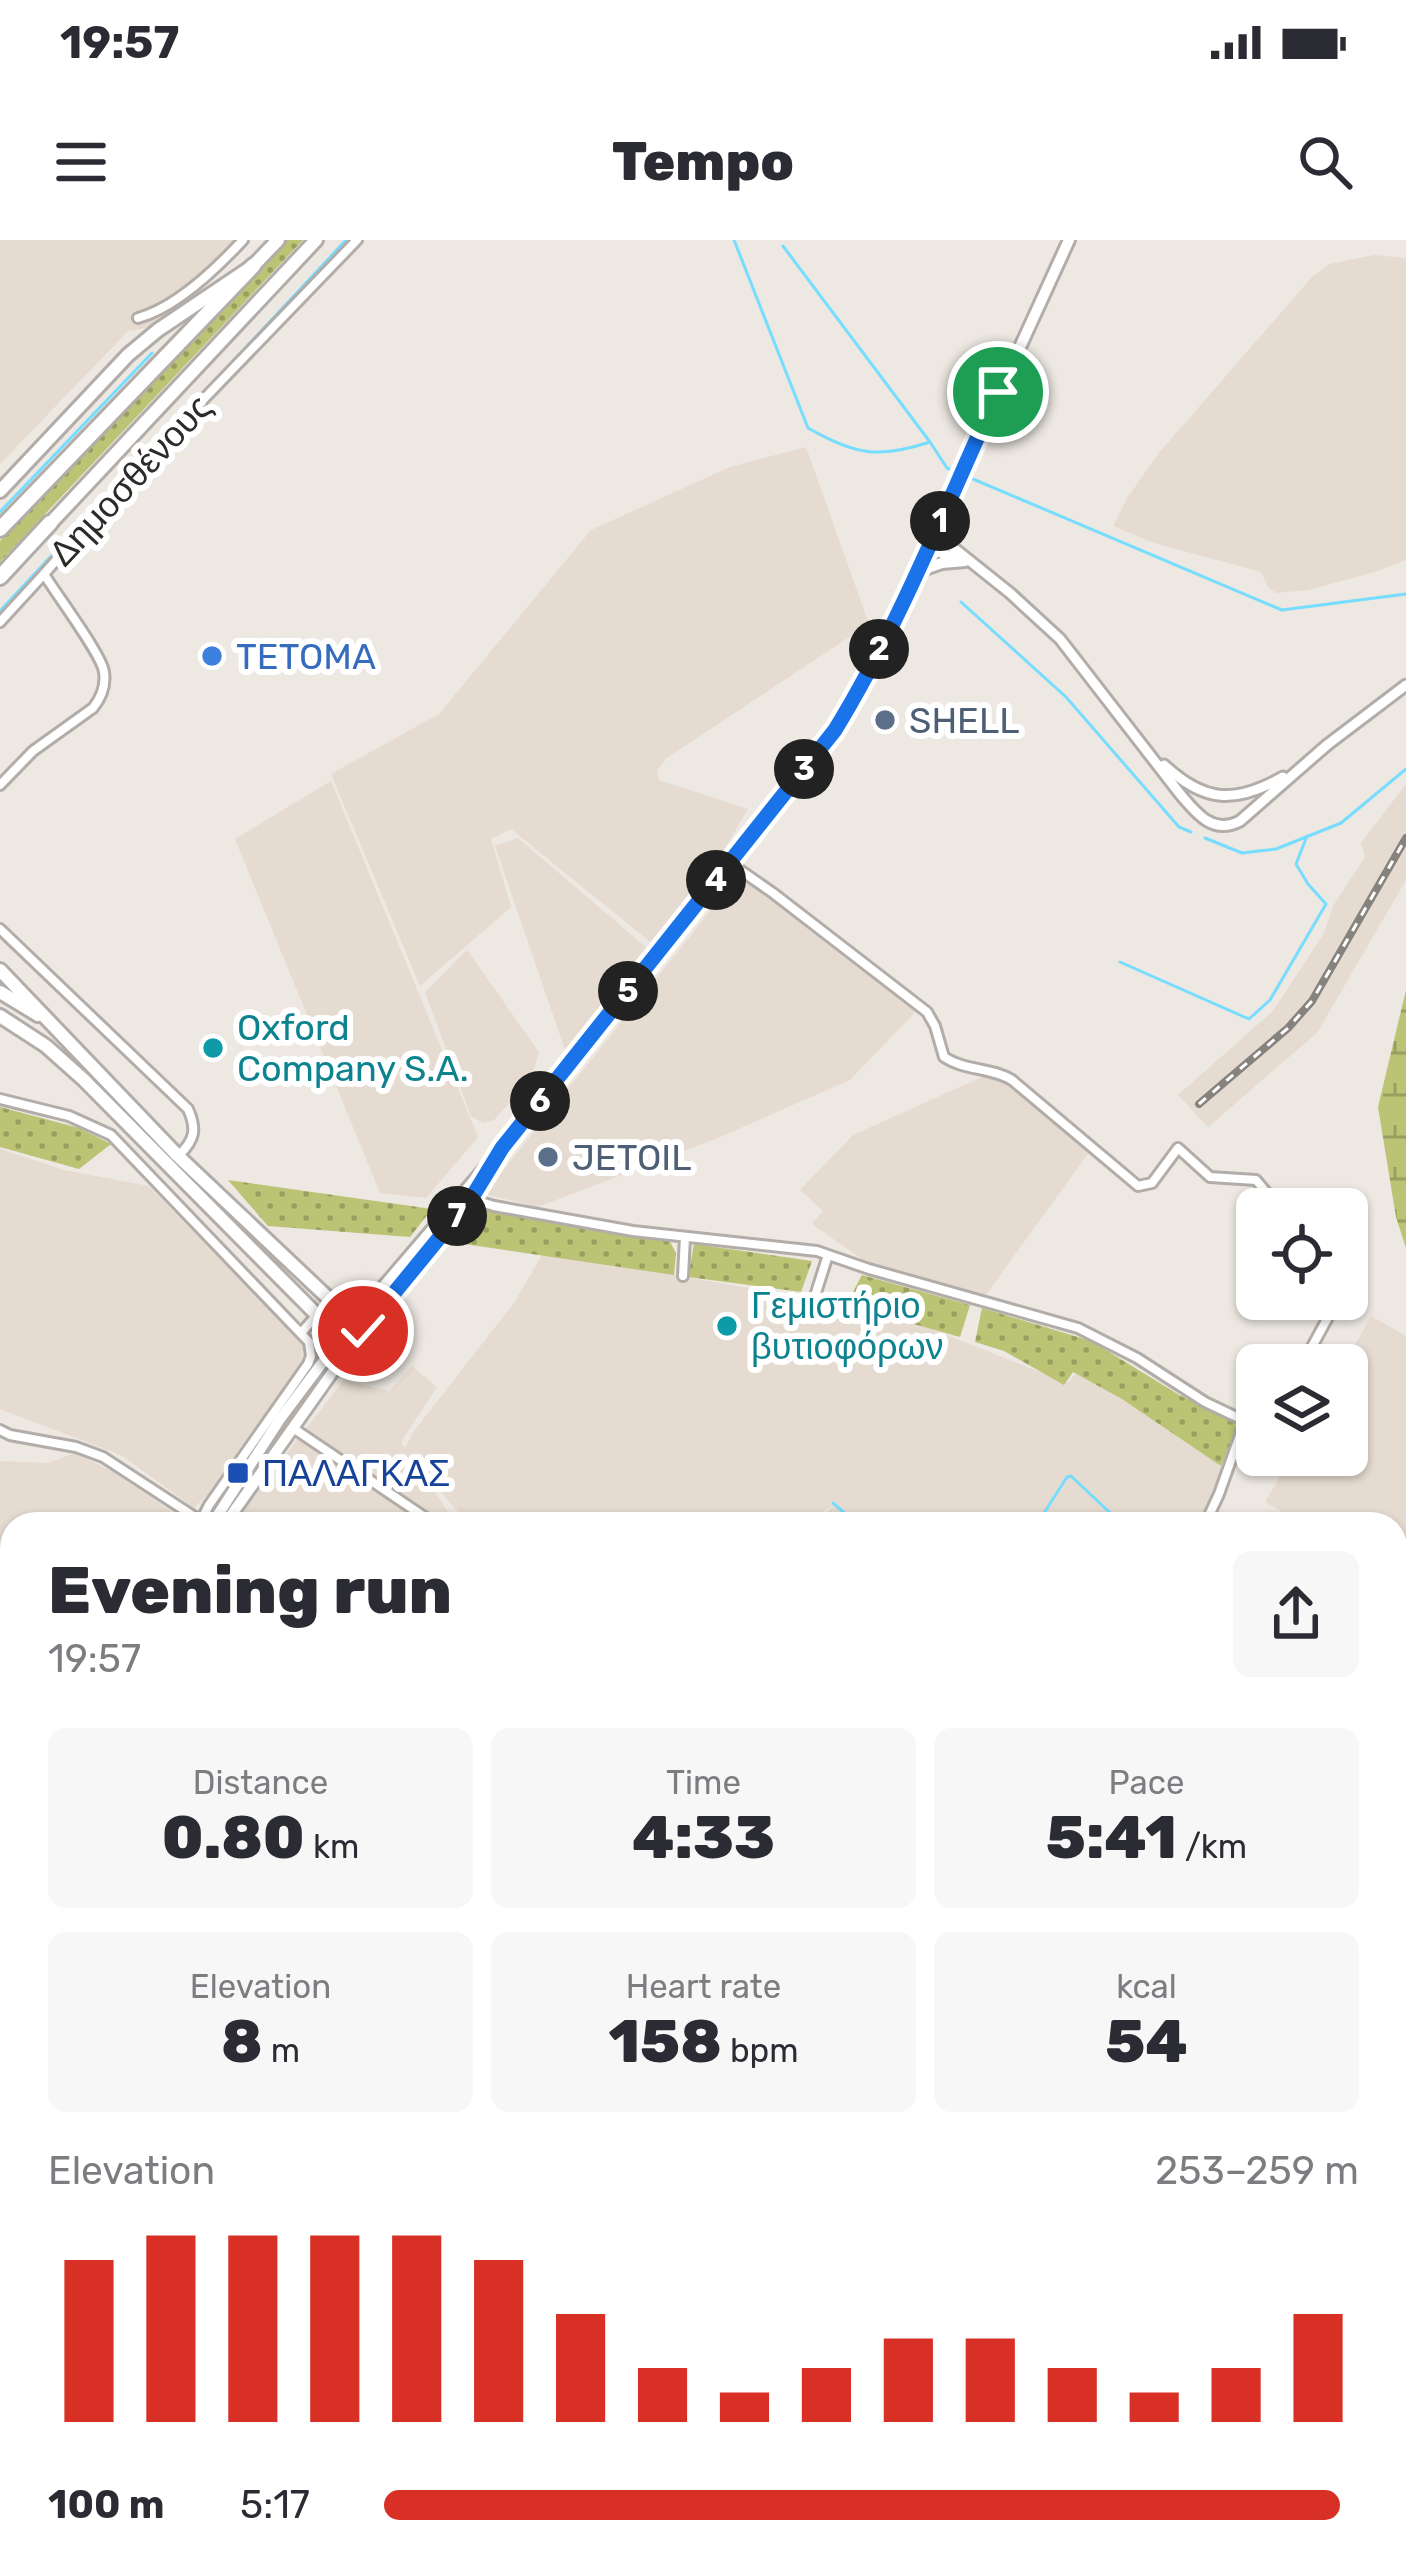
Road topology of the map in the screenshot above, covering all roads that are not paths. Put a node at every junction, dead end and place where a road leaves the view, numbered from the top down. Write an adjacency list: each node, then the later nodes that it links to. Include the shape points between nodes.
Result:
1 (243, 240): 7 (street, via 211,273)
2 (278, 240): 6 (highway)
3 (316, 240): 9 (highway)
4 (357, 240): 15 (street, Δημοσθένους)
5 (1070, 240): 11 (main road)
6 (253, 266): 8 (highway, via 142,342); 10 (highway)
7 (138, 318)
8 (0, 491)
9 (50, 523): 16 (highway); 17 (highway)
10 (0, 529)
11 (935, 533): 12 (main road); 13 (street)
12 (927, 548): 13 (street); 14 (main road)
13 (970, 563): 14 (main road); 20 (street, via 1060,639)
14 (916, 572): 23 (main road, via 835,730)
15 (44, 574): 18 (street); 22 (street, Δημοσθένους, via 105,678 93,708)
16 (0, 577)
17 (0, 587)
18 (0, 622)
19 (1406, 685): 21 (street)
20 (1151, 757): 21 (street, via 1191,788 1227,797); 21 (street, via 1200,817 1220,827 1240,821)
21 (1303, 765)
22 (0, 785)
23 (730, 862): 30 (main road); 32 (street, via 927,1012 944,1057 1012,1080 1138,1186 1152,1183 1178,1148 1210,1177 1256,1180)
24 (0, 929): 31 (street, via 188,1109 194,1137)
25 (0, 970): 28 (highway)
26 (0, 992): 28 (highway)
27 (0, 1016): 38 (highway, via 83,1079)
28 (63, 1034): 31 (highway)
29 (0, 1100): 40 (street, via 111,1135)
30 (502, 1148): 33 (main road); 39 (main road)
31 (178, 1156): 39 (highway)
32 (1263, 1188)
33 (467, 1203): 34 (street); 39 (main road)
34 (685, 1237): 35 (street); 36 (street)
35 (828, 1255): 37 (street); 43 (street, via 1078,1328)
36 (683, 1276)
37 (814, 1299)
38 (317, 1316): 40 (street); 41 (highway); 42 (highway)
39 (358, 1327): 41 (main road)
40 (301, 1333): 48 (street, via 311,1349 308,1364)
41 (347, 1341): 42 (main road); 44 (main road)
42 (327, 1356): 49 (main road)
43 (1236, 1416)
44 (292, 1427): 50 (main road); 51 (street)
45 (0, 1430): 47 (street, via 103,1457)
46 (1236, 1444): 52 (street)
47 (189, 1512)
48 (212, 1512)
49 (214, 1512)
50 (233, 1512)
51 (417, 1512)
52 (1210, 1512)

